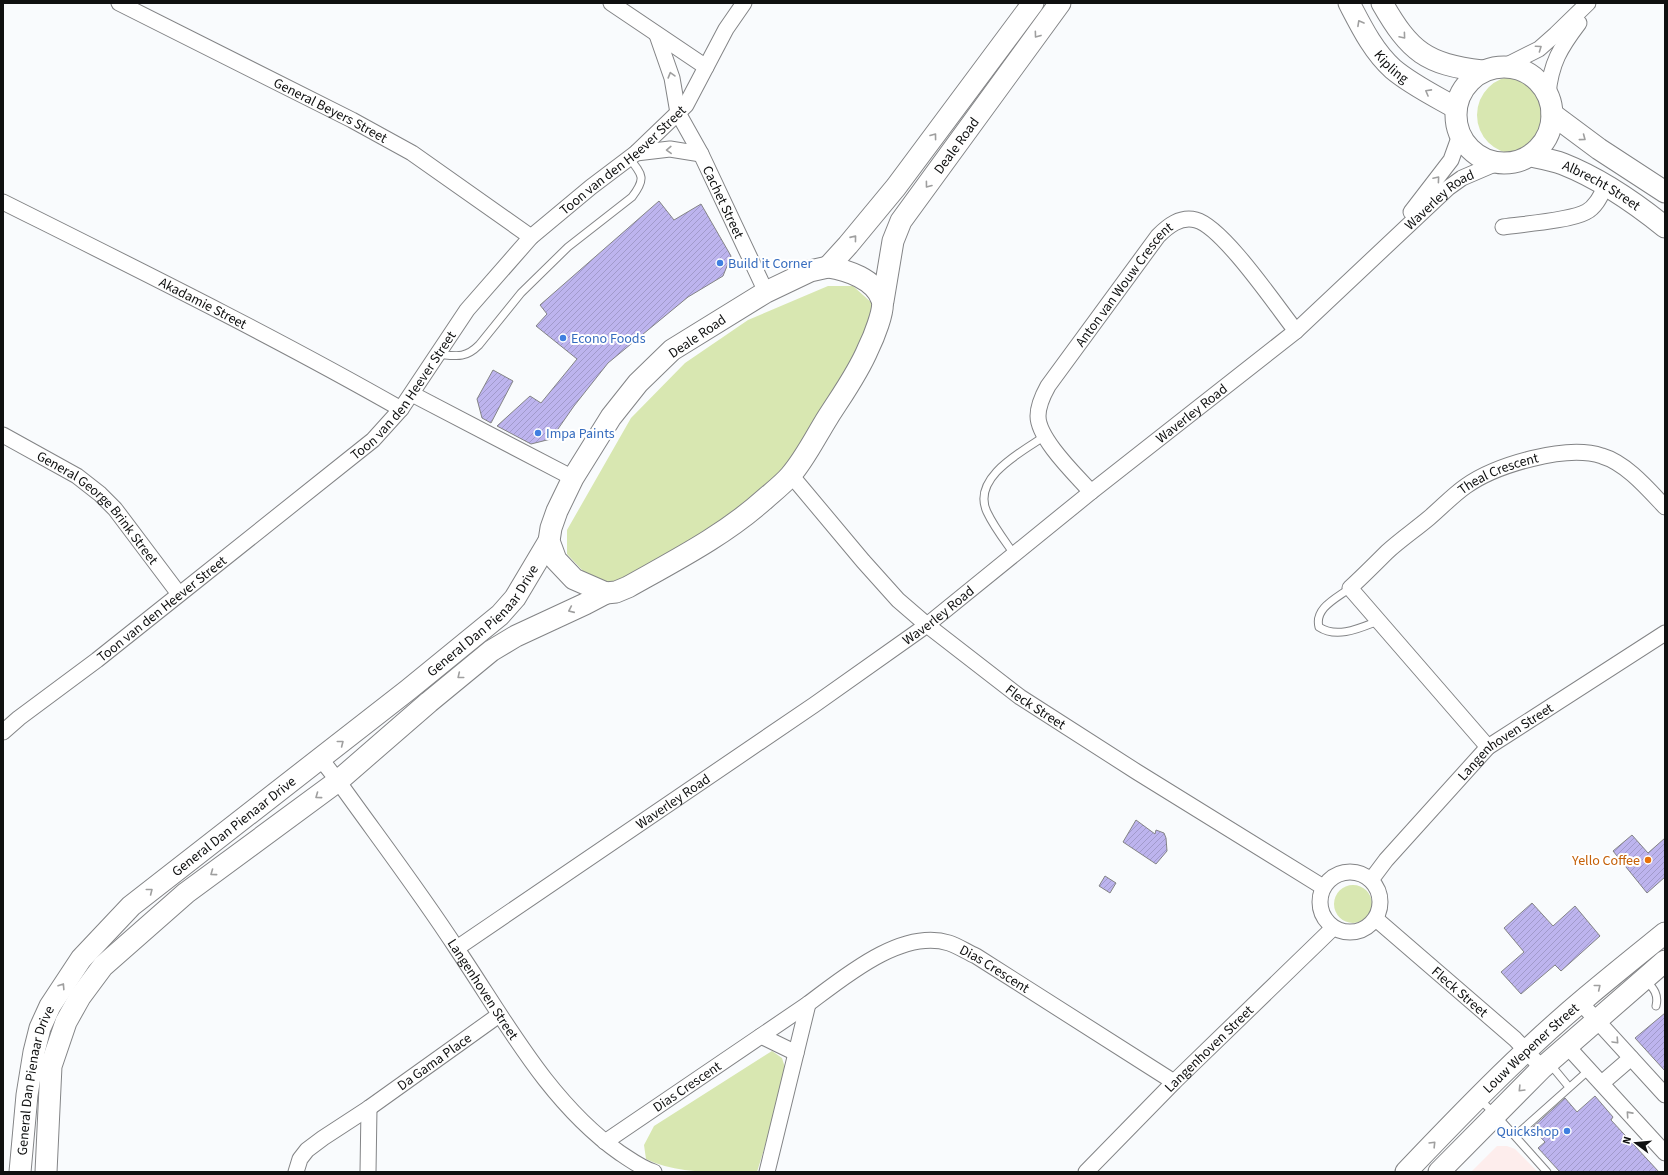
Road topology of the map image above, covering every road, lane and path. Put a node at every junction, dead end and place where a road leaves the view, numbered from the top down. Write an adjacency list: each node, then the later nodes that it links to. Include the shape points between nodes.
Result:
1 (119, 3): 28 (street, General Beyers Street, via 352,120 412,153)
2 (611, 3): 10 (street)
3 (744, 3): 12 (street, Toon van den Heever Street, via 726,29)
4 (1033, 3): 30 (street, Deale Road, one-way to 4, via 896,187)
5 (1060, 3): 32 (street, Deale Road, one-way to 32, via 901,221 893,241)
6 (1349, 3): 15 (street, Kipling, one-way to 6, via 1392,68 1369,39)
7 (1382, 3): 13 (street, Kipling, one-way to 13, via 1400,33 1411,46 1424,55 1443,64)
8 (1588, 3): 11 (street, one-way to 8, via 1539,49)
9 (1593, 3): 14 (street, via 1557,56 1550,75)
10 (657, 35): 12 (street); 16 (street, Cachet Street, one-way to 10, via 672,78)
11 (1505, 66): 13 (street); 14 (street, via 1518,68 1530,74)
12 (706, 67): 16 (street, Toon van den Heever Street, via 686,105)
13 (1482, 71): 15 (street, via 1470,80 1461,93)
14 (1548, 94): 17 (street)
15 (1456, 108): 18 (street, via 1456,122)
16 (678, 113): 19 (street, Cachet Street); 20 (street, Toon van den Heever Street)
17 (1552, 114): 21 (street, via 1547,138); 24 (street, Albrecht Street, one-way to 24, via 1599,149)
18 (1460, 135): 22 (street, via 1475,154); 29 (street, Waverley Road, one-way to 18, via 1451,160)
19 (701, 154): 20 (street, one-way to 20, via 670,149); 31 (street, Cachet Street)
20 (633, 156): 28 (street, Toon van den Heever Street); 34 (lane, via 641,173 641,180 632,197 563,252 521,293 471,353 464,356)
21 (1530, 156): 22 (street, via 1520,161); 23 (street, Albrecht Street, via 1562,164 1588,174)
22 (1497, 163): 29 (street, Waverley Road, via 1462,178 1448,188)
23 (1606, 185): 26 (street, via 1596,202 1586,212 1562,219); 27 (street, Albrecht Street)
24 (1665, 192)
25 (3, 202): 37 (street, Akadamie Street, via 204,303)
26 (1503, 227)
27 (1665, 227)
28 (531, 237): 34 (street, Toon van den Heever Street, via 467,310)
29 (1388, 244): 33 (street, Waverley Road)
30 (828, 267): 31 (street, Deale Road, via 810,271); 32 (street, Deale Road, via 839,269 874,286)
31 (766, 292): 35 (street, Deale Road, via 672,350)
32 (882, 301): 40 (street, Deale Road, via 880,318 868,350)
33 (1296, 331): 39 (street, Anton van Wouw Crescent, via 1246,266 1214,231 1195,220 1179,220 1158,236 1048,386 1038,416); 42 (street, Waverley Road)
34 (437, 354): 36 (street, Toon van den Heever Street)
35 (655, 367): 41 (street, General Dan Pienaar Drive, via 638,383 611,417)
36 (412, 394): 37 (street, Toon van den Heever Street); 41 (street)
37 (401, 409): 48 (street, Toon van den Heever Street, via 373,440)
38 (3, 436): 48 (street, General George Brink Street, via 77,476 100,494 115,509)
39 (1045, 436): 42 (street, Anton van Wouw Crescent); 45 (lane, via 1004,464 985,487 983,498 987,512)
40 (791, 475): 47 (street, General Dan Pienaar Drive, via 749,513 707,542 628,587); 50 (street, Fleck Street, via 898,600)
41 (573, 478): 44 (street, General Dan Pienaar Drive, via 557,511)
42 (1091, 492): 45 (street, Waverley Road)
43 (1665, 507): 46 (street, Theal Crescent, via 1618,463 1603,456 1568,452 1530,460 1499,470 1467,486 1388,551)
44 (550, 541): 47 (street, General Dan Pienaar Drive, via 556,560 574,579); 54 (street, General Dan Pienaar Drive, one-way to 44, via 500,615 515,598)
45 (1014, 554): 50 (street, Waverley Road)
46 (1350, 588): 49 (street); 49 (lane, Theal Crescent, via 1324,607 1319,615 1319,627 1340,632)
47 (606, 593): 55 (street, General Dan Pienaar Drive, one-way to 55, via 516,636 491,651)
48 (179, 594): 52 (street, Toon van den Heever Street)
49 (1378, 621): 53 (street)
50 (927, 625): 57 (street, Fleck Street, via 1020,697); 63 (street, Waverley Road, via 802,714)
51 (1665, 633): 53 (street, Langenhoven Street)
52 (3, 732)
53 (1488, 747): 56 (street, Langenhoven Street)
54 (320, 758): 55 (street, Langenhoven Street); 58 (street, General Dan Pienaar Drive, one-way to 54)
55 (338, 782): 60 (street, General Dan Pienaar Drive, one-way to 60, via 186,893); 63 (street, Langenhoven Street)
56 (1371, 880): 57 (street, via 1350,871 1339,873); 59 (street, via 1378,889 1380,899)
57 (1323, 887): 61 (street, via 1319,900 1321,911)
58 (131, 906): 60 (street); 90 (street, General Dan Pienaar Drive, one-way to 58, via 26,1095 40,1028 50,1006 80,959)
59 (1376, 918): 61 (street, via 1359,931 1348,932); 73 (street, Fleck Street)
60 (147, 927): 91 (street, General Dan Pienaar Drive, via 103,966 80,997 66,1022 51,1066)
61 (1333, 928): 78 (street, Langenhoven Street)
62 (1665, 933): 66 (street, Louw Wepener Street, one-way to 62)
63 (457, 948): 69 (street, Langenhoven Street)
64 (1665, 960): 65 (street, Louw Wepener Street)
65 (1645, 978): 68 (lane, via 1656,992); 70 (street, Louw Wepener Street)
66 (1580, 1002): 70 (street); 73 (street, Louw Wepener Street)
67 (808, 1004): 71 (street, Dias Crescent); 74 (street); 78 (street, Dias Crescent, via 843,978 898,946 919,940 948,943 976,956)
68 (1656, 1006)
69 (499, 1015): 83 (street, Da Gama Place); 86 (street, Langenhoven Street, via 571,1109)
70 (1596, 1020): 72 (street, Louw Wepener Street); 75 (street, one-way to 75)
71 (761, 1036): 74 (street); 86 (street, Dias Crescent)
72 (1567, 1046): 76 (street, Louw Wepener Street); 77 (street)
73 (1526, 1050): 76 (street, Fleck Street); 82 (street, Louw Wepener Street)
74 (796, 1053): 94 (street)
75 (1631, 1058): 79 (street); 81 (street)
76 (1546, 1065): 80 (lane); 84 (street, Louw Wepener Street, one-way to 84)
77 (1589, 1070): 79 (street); 80 (lane)
78 (1174, 1082): 95 (street, Langenhoven Street)
79 (1602, 1083): 87 (street, one-way to 79)
80 (1570, 1087): 85 (lane)
81 (1665, 1095)
82 (1477, 1098): 84 (lane); 96 (street, Louw Wepener Street, one-way to 82)
83 (369, 1108): 92 (street, Da Gama Place, via 307,1150 300,1159); 93 (street)
84 (1496, 1116): 85 (lane); 97 (street, Louw Wepener Street)
85 (1514, 1136): 88 (lane)
86 (605, 1142): 89 (street, Langenhoven Street)
87 (1665, 1153)
88 (1540, 1169): 98 (lane)
89 (646, 1171)
90 (20, 1172)
91 (46, 1172)
92 (296, 1172)
93 (368, 1172)
94 (767, 1172)
95 (1086, 1172)
96 (1406, 1172)
97 (1439, 1172)
98 (1547, 1172)

